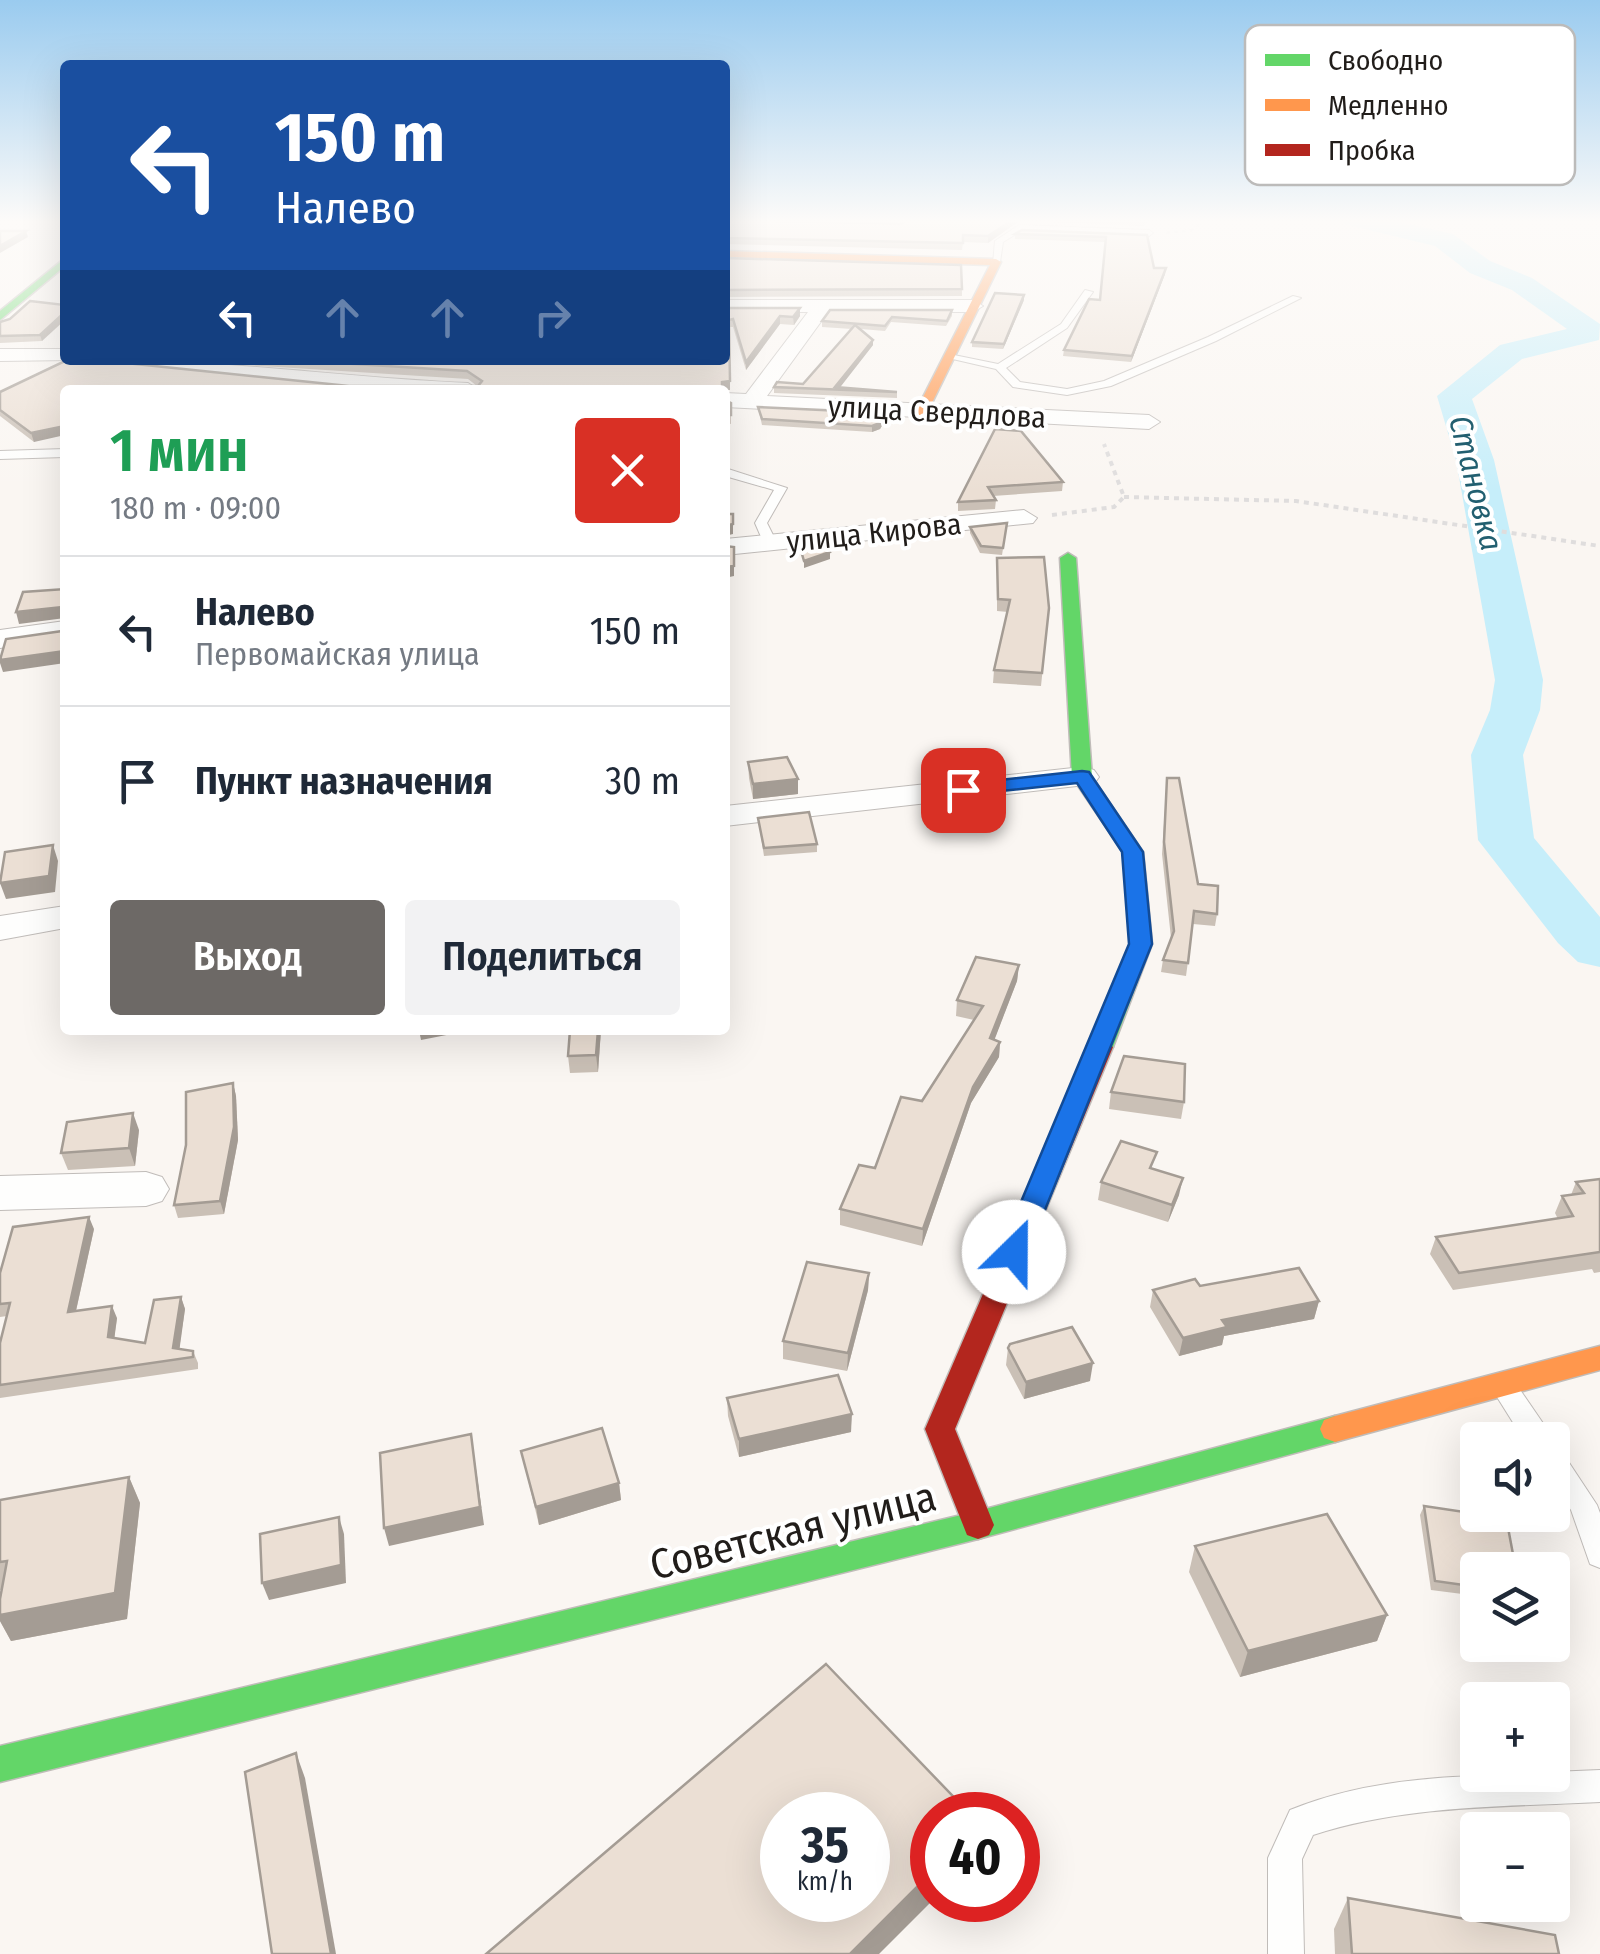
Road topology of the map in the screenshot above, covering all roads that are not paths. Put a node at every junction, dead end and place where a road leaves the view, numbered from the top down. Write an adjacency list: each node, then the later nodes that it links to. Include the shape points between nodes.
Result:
1 (819, 310): 12 (street)
2 (971, 310): 7 (street)
3 (1075, 310): 9 (lane, via 1064,326)
4 (1272, 310): 9 (lane, via 1107,384 1067,392 1017,384)
5 (0, 355): 6 (street)
6 (60, 355)
7 (948, 357): 9 (lane); 13 (street)
8 (171, 365): 10 (street)
9 (1000, 367)
10 (384, 385)
11 (730, 400): 12 (street, улица Свердлова)
12 (752, 401): 13 (street, улица Свердлова)
13 (922, 412): 14 (street, улица Свердлова)
14 (1150, 422)
15 (60, 453): 16 (lane)
16 (0, 455)
17 (730, 473): 19 (lane, via 781,488 761,523)
18 (1024, 518): 19 (street, улица Кирова)
19 (770, 543): 20 (street, улица Кирова)
20 (730, 547)
21 (1068, 558): 24 (street)
22 (60, 631): 23 (street)
23 (0, 639)
24 (1082, 776): 25 (street); 34 (street, via 1133,852 1140,944 940,1428)
25 (730, 815)
26 (60, 918): 27 (street)
27 (0, 928)
28 (146, 1190): 29 (street)
29 (0, 1193)
30 (1600, 1358): 31 (street, Советская улица)
31 (1502, 1383): 32 (lane); 34 (street, Советская улица)
32 (1527, 1422)
33 (1570, 1487): 35 (lane)
34 (978, 1525): 36 (street, Советская улица)
35 (1600, 1555)
36 (0, 1764)
37 (1600, 1786): 38 (lane, via 1397,1799 1302,1822 1285,1858)
38 (1286, 1954)

